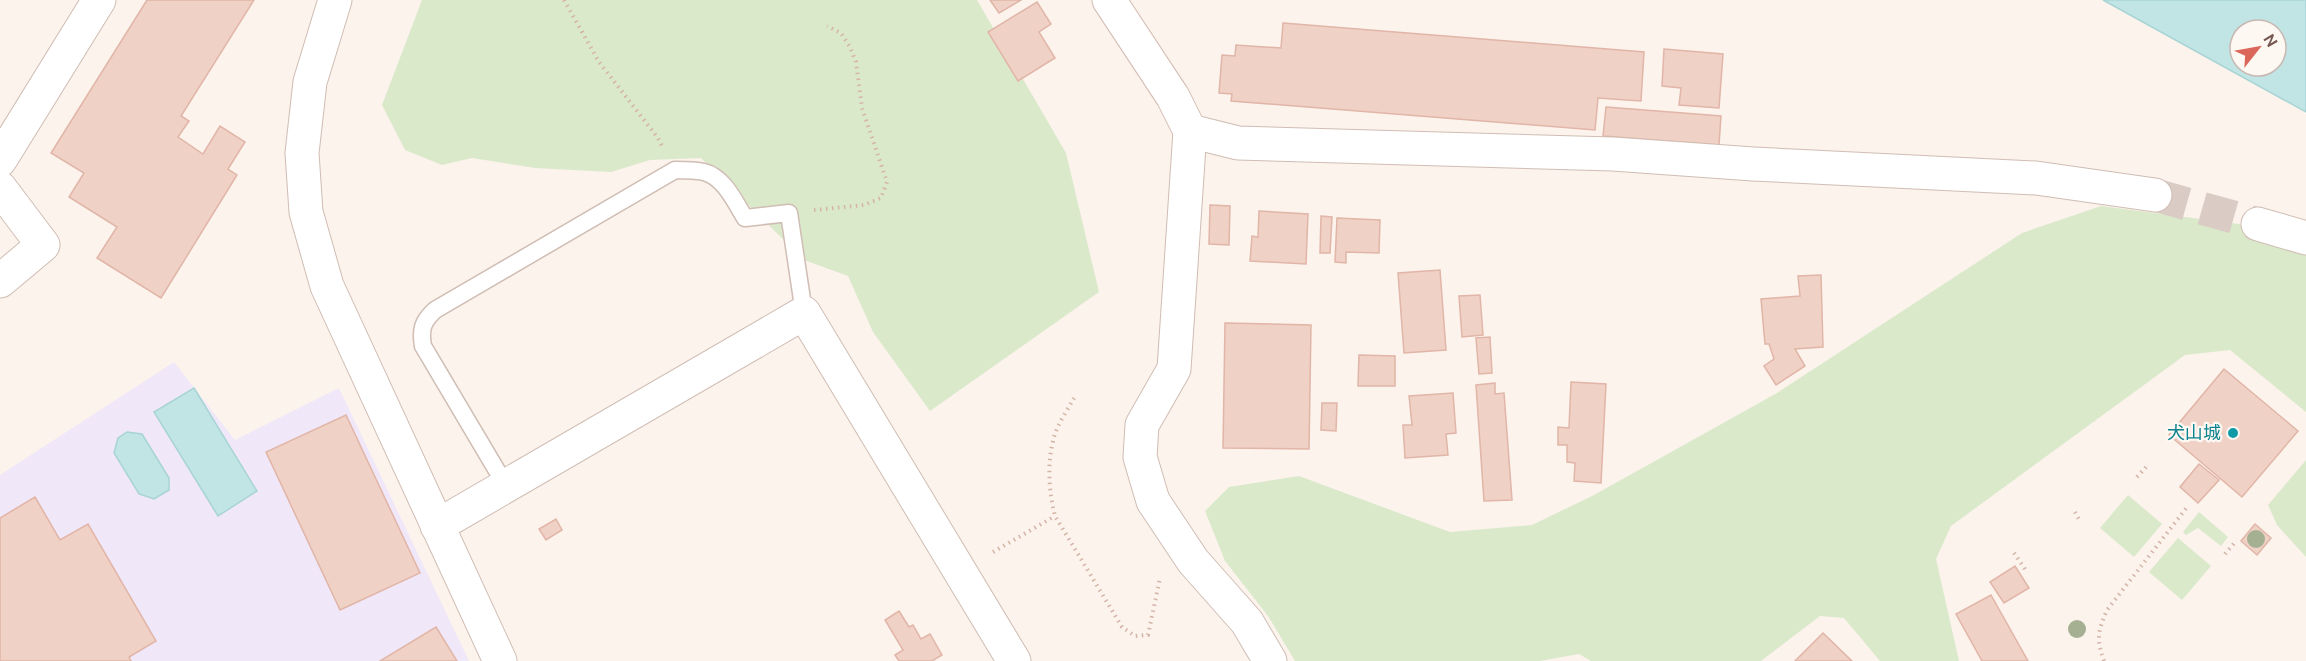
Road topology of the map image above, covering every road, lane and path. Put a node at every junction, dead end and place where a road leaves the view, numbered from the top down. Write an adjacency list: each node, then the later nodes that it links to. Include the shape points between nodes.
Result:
1 (99, 0): 7 (street)
2 (335, 0): 24 (street, via 310,82 302,153 306,212 327,286)
3 (564, 0): 8 (path, via 599,62 658,138)
4 (1109, 0): 6 (street, via 1173,97)
5 (827, 26): 11 (path, via 841,33 856,62 862,108 887,182 881,198 864,205)
6 (1190, 131): 10 (street, via 1238,143 1613,154 2036,177); 33 (street, via 1174,369 1142,425 1140,457 1153,501 1193,561 1246,622)
7 (0, 160)
8 (675, 170): 11 (lane, via 705,172 715,178 745,218); 19 (lane, via 425,319 423,346)
9 (0, 188): 14 (street, via 43,244)
10 (2155, 195)
11 (789, 213): 15 (lane)
12 (2258, 224): 13 (street)
13 (2306, 238)
14 (0, 281)
15 (804, 313): 19 (street); 32 (street)
16 (1074, 398): 22 (path, via 1053,439 1049,467)
17 (2146, 467): 18 (path)
18 (2137, 477)
19 (506, 486): 24 (street)
20 (2188, 506): 34 (path, via 2107,610 2099,629 2098,645)
21 (2074, 512): 23 (path)
22 (1055, 516): 26 (path); 30 (path, via 1122,627 1135,636 1148,635)
23 (2080, 521)
24 (437, 526): 31 (street)
25 (2236, 541): 28 (path)
26 (993, 552)
27 (2014, 553): 29 (path)
28 (2225, 554)
29 (2027, 572)
30 (1160, 578)
31 (500, 661)
32 (1014, 661)
33 (1270, 661)
34 (2104, 661)

